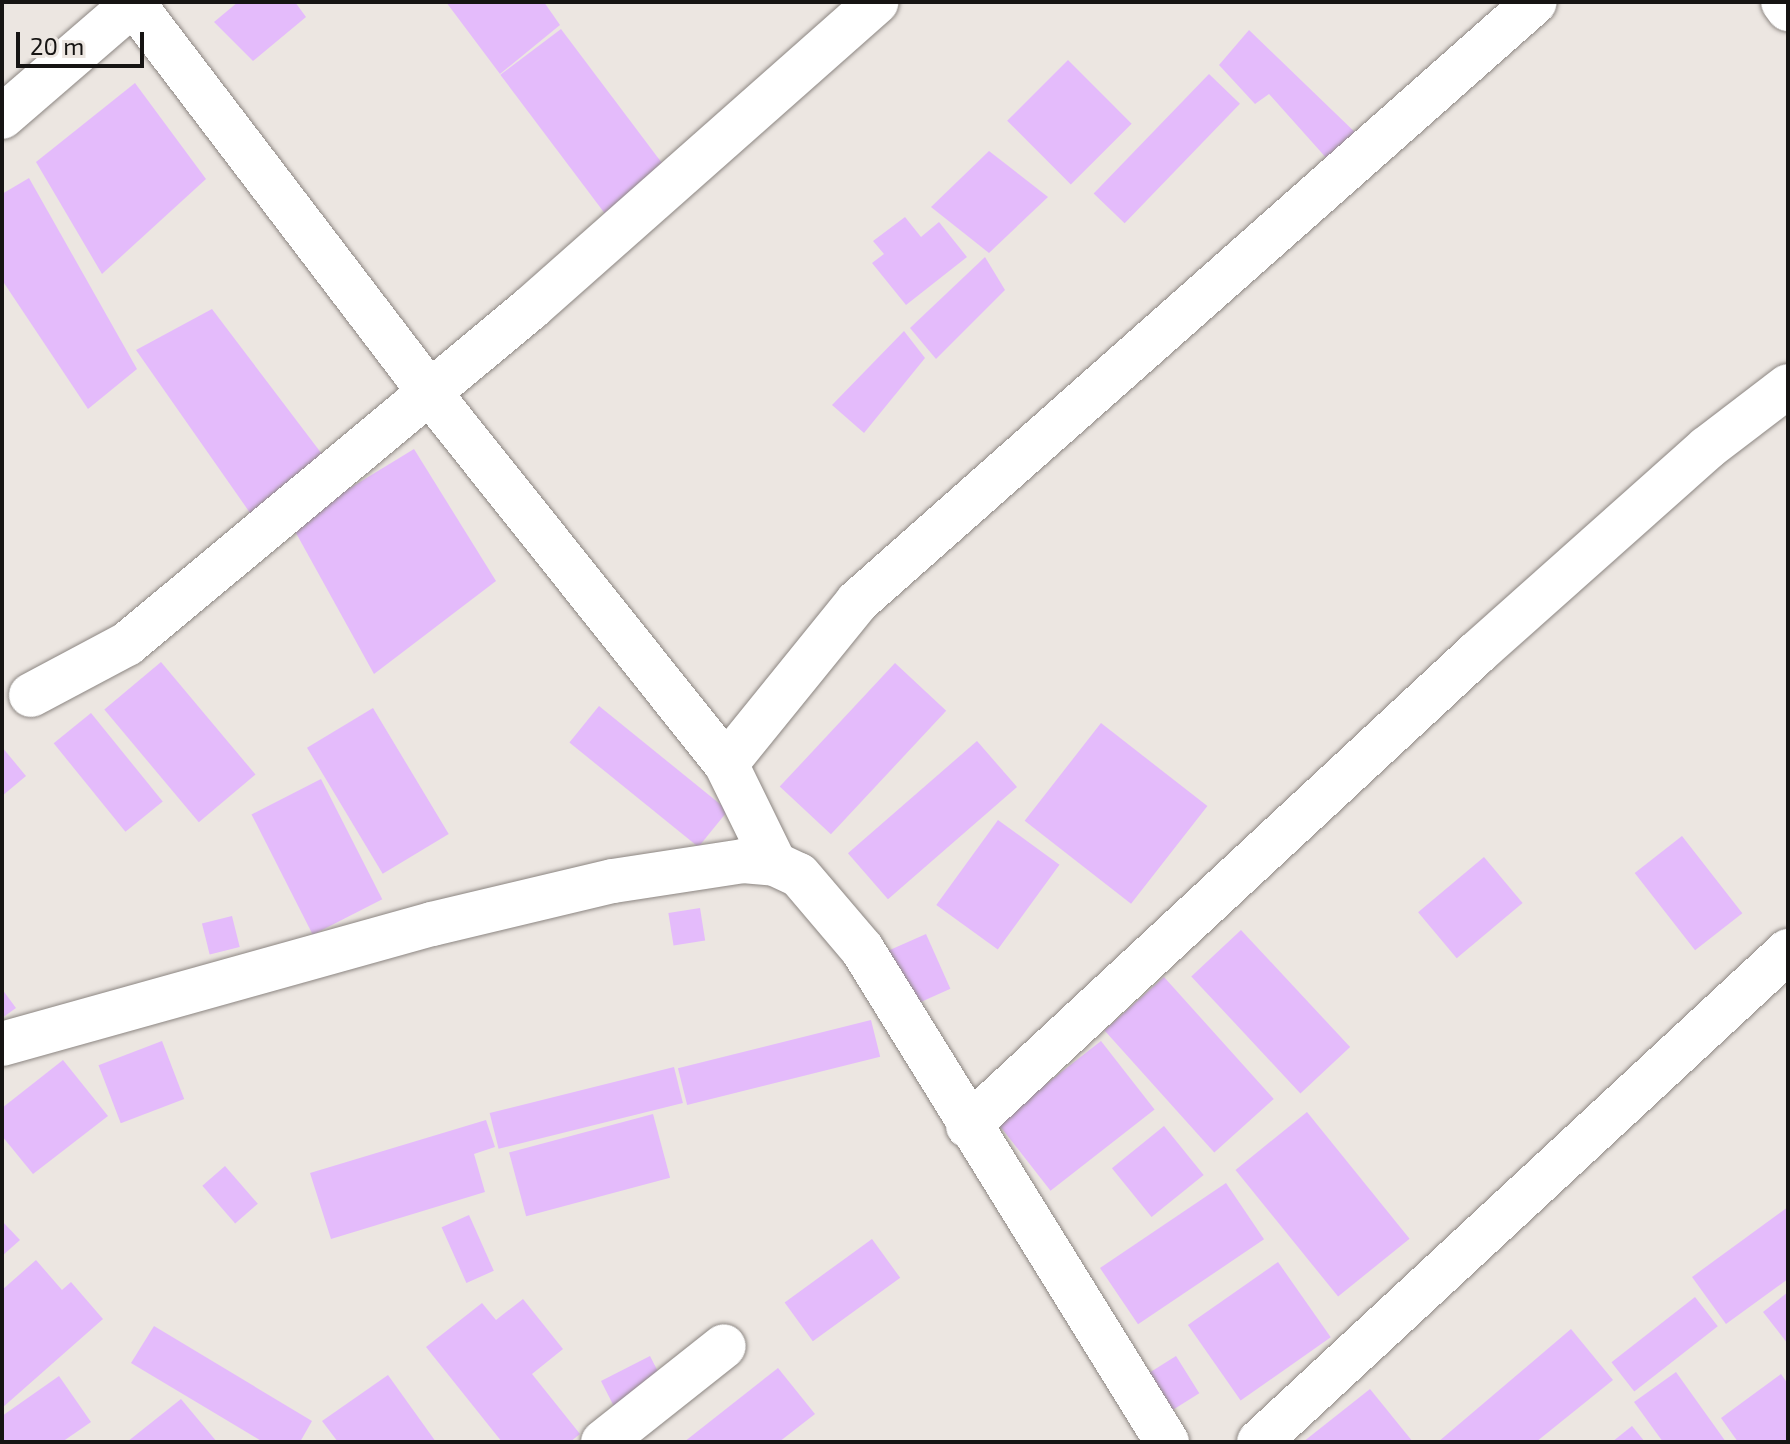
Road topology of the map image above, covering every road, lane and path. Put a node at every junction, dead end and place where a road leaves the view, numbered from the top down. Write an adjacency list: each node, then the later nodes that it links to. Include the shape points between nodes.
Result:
1 (877, 2): 8 (street)
2 (1535, 2): 10 (street, via 857,602)
3 (1783, 2): 5 (street)
4 (134, 3): 6 (street); 8 (street)
5 (1788, 9)
6 (2, 117)
7 (1788, 386): 14 (street, via 1707,448 1477,653)
8 (429, 392): 9 (street, via 127,644); 10 (street)
9 (31, 695)
10 (726, 764): 11 (street)
11 (775, 864): 13 (street, via 743,861 613,881 432,924); 14 (street, via 799,875 862,949)
12 (1788, 951): 18 (street)
13 (2, 1044)
14 (968, 1126): 17 (street)
15 (724, 1346): 16 (street)
16 (603, 1442)
17 (1167, 1442)
18 (1259, 1442)

